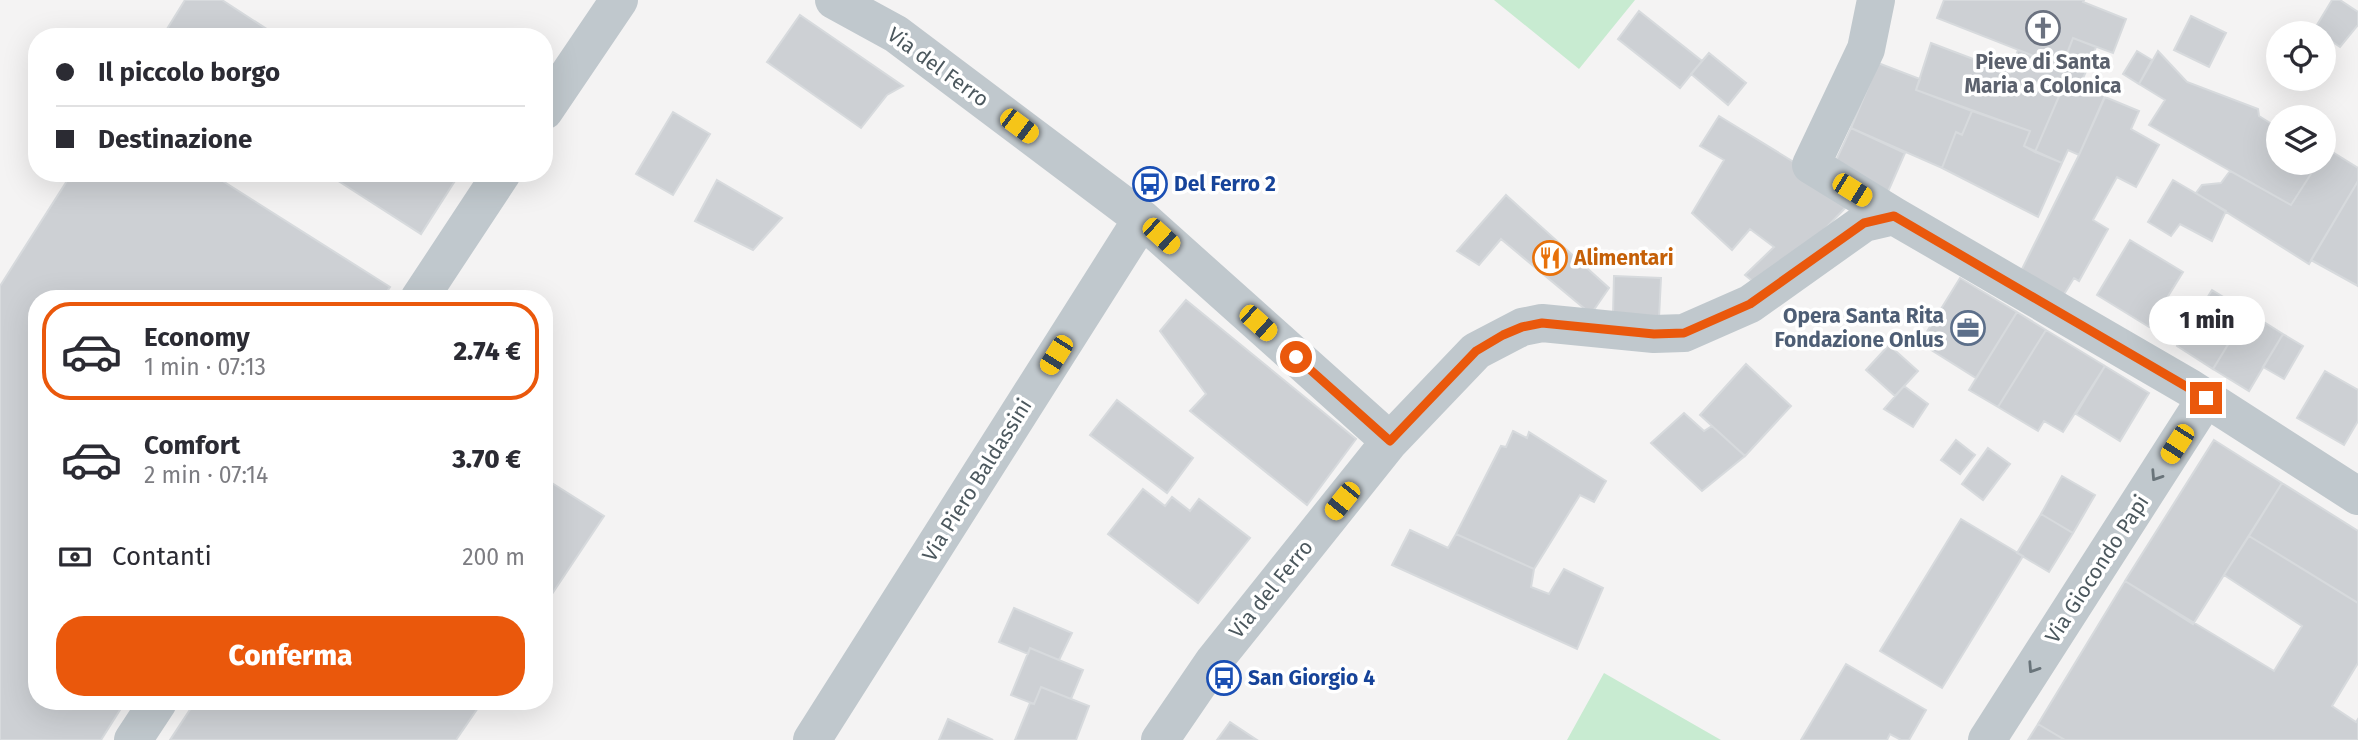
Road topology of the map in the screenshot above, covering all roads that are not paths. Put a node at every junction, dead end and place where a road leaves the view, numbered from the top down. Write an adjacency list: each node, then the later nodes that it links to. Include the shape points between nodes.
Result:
1 (619, 0): 4 (street)
2 (834, 0): 7 (street, Via del Ferro, via 896,34)
3 (1876, 0): 6 (street, via 1867,49 1811,165)
4 (553, 98)
5 (496, 182): 8 (street)
6 (1894, 216): 9 (street); 10 (street, via 1864,223 1750,304 1684,333 1542,323 1503,335 1476,351)
7 (1142, 219): 10 (street, Via del Ferro); 14 (street, Via Piero Baldassini)
8 (425, 290)
9 (2206, 398): 11 (street); 16 (street, Via Giocondo Papi, one-way to 16)
10 (1390, 441): 15 (street, Via del Ferro, via 1214,661)
11 (2358, 496)
12 (153, 710): 13 (street)
13 (133, 740)
14 (813, 740)
15 (1160, 740)
16 (1987, 740)

